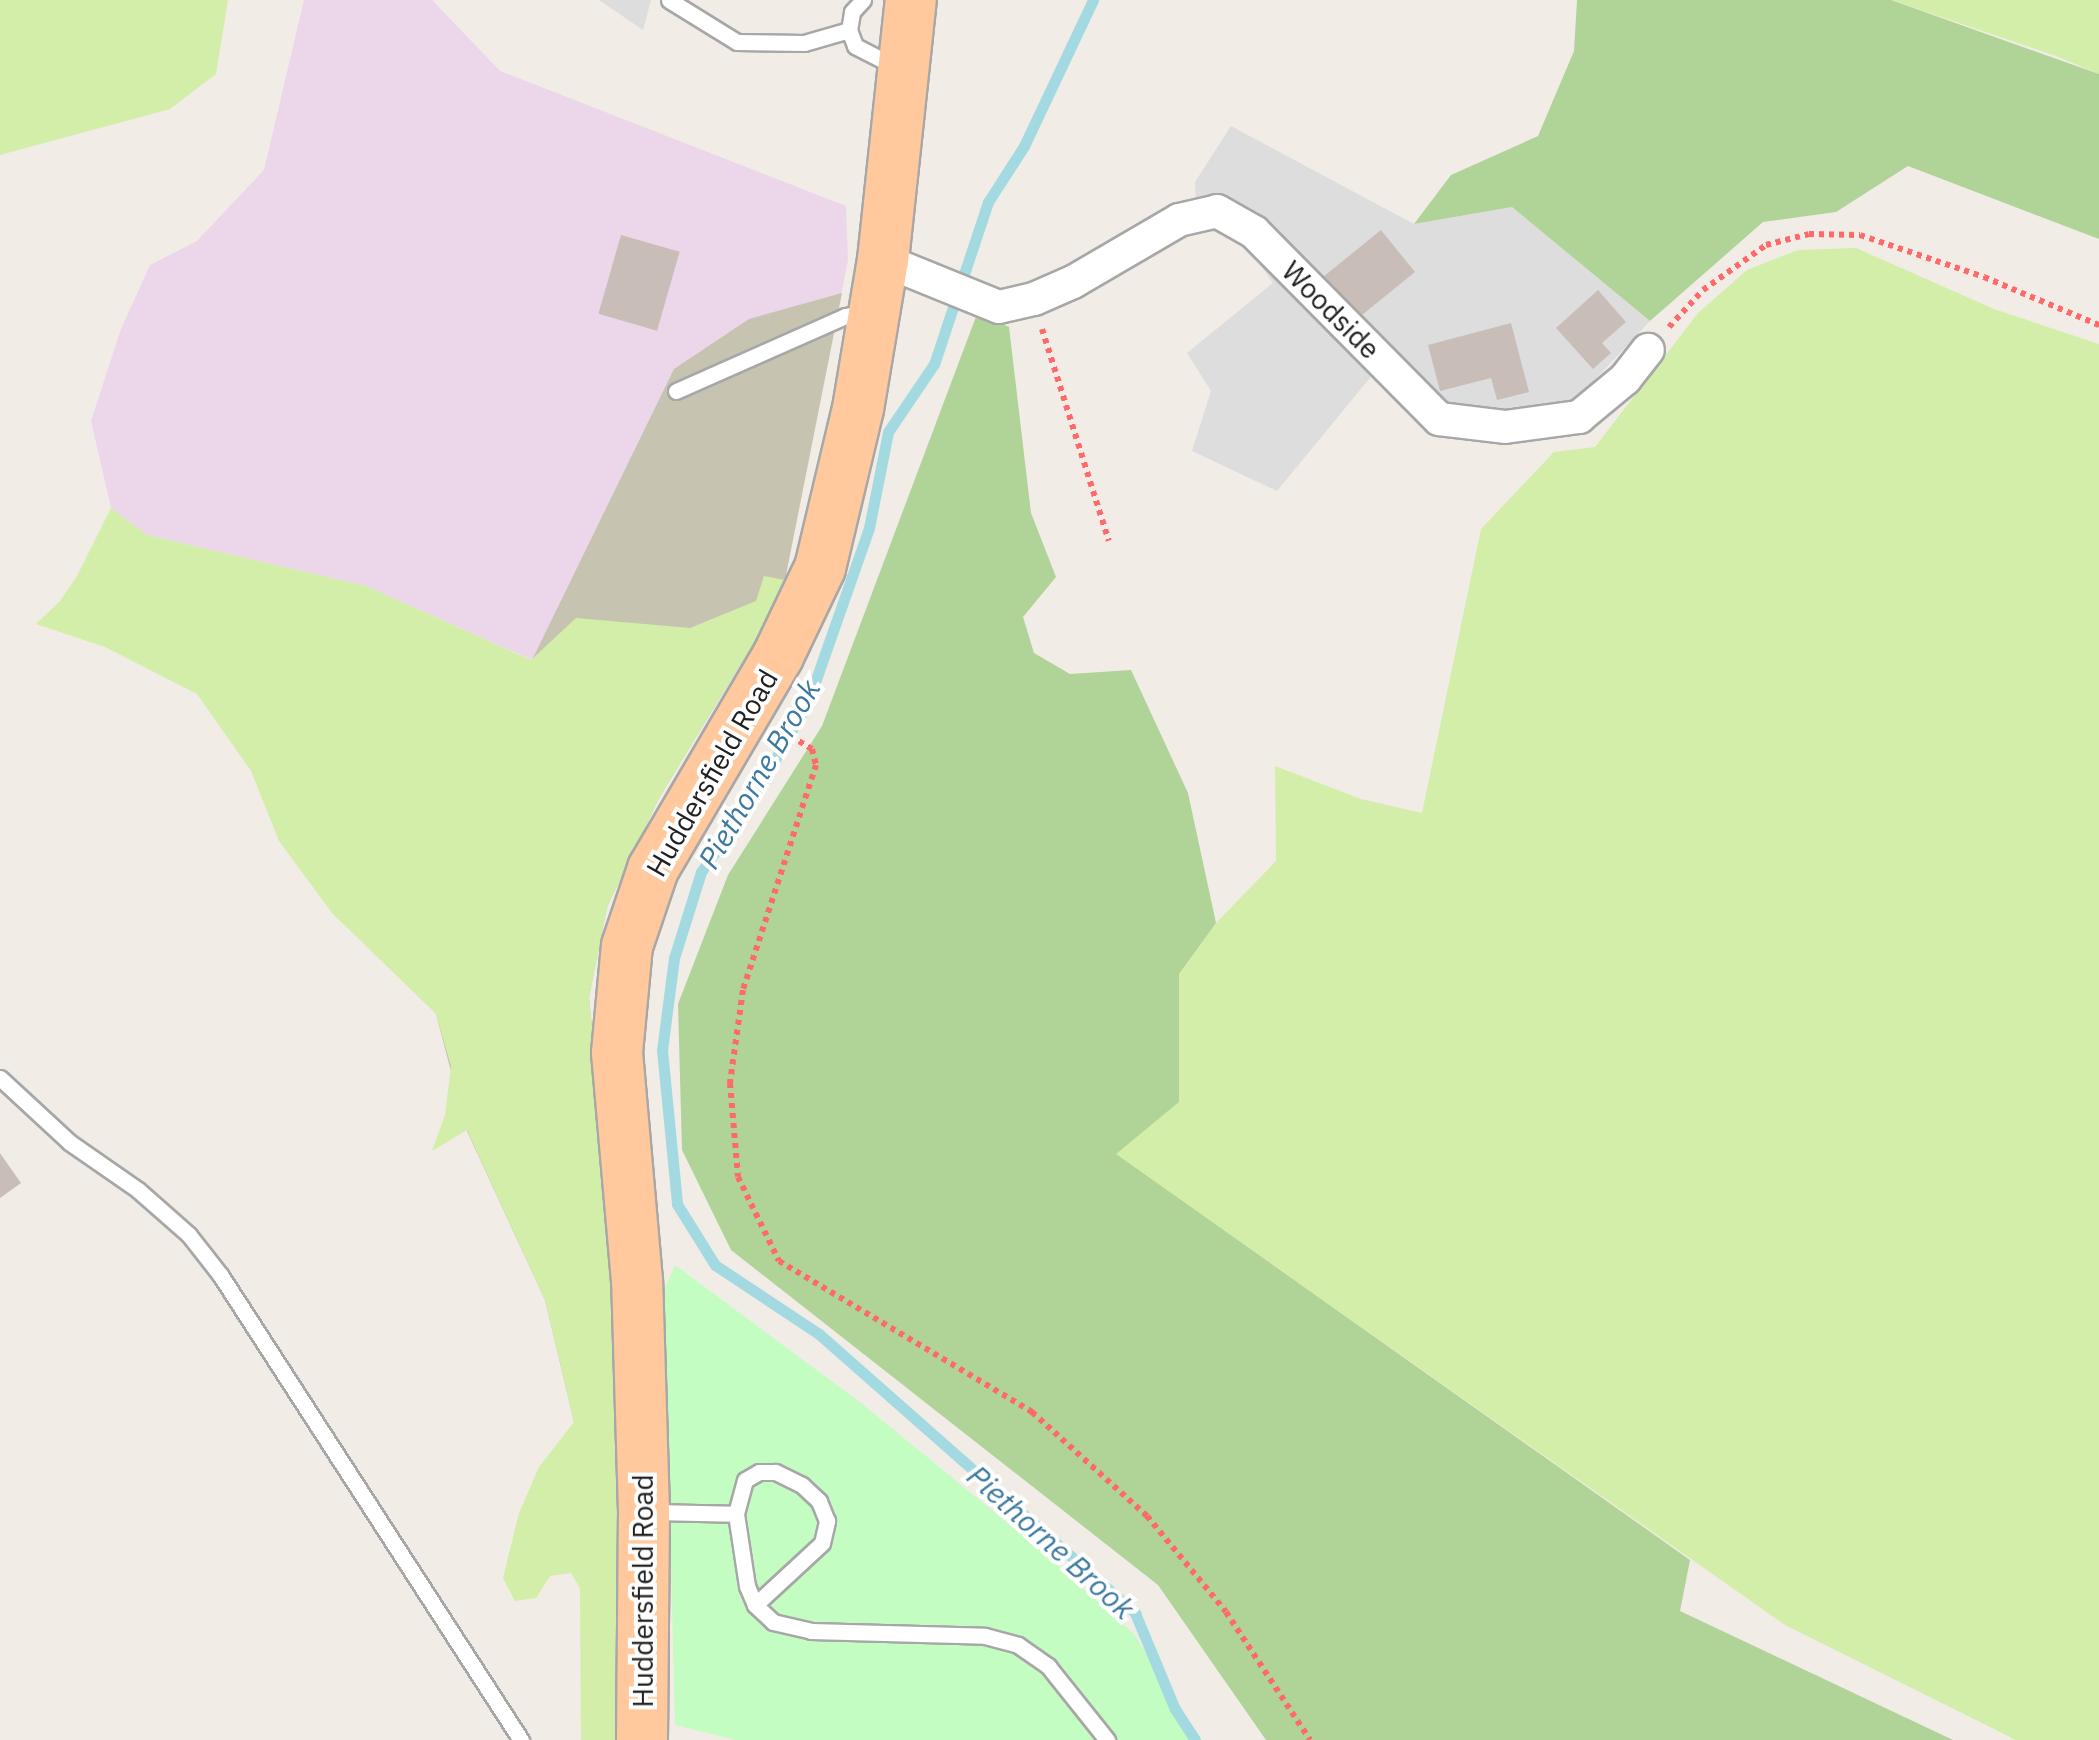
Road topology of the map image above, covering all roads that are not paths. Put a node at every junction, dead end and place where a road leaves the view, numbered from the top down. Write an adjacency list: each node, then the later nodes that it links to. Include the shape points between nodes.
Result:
1 (669, 0): 4 (lane, via 737,42 804,43)
2 (863, 0): 4 (lane)
3 (911, 0): 5 (main road, Huddersfield Road)
4 (848, 30): 5 (lane, via 872,59)
5 (905, 71): 6 (main road, Huddersfield Road)
6 (900, 266): 7 (main road, Huddersfield Road); 8 (street, Woodside, via 1000,307 1074,282 1179,220 1216,211 1254,232 1439,419 1504,427 1579,416)
7 (875, 310): 9 (lane, via 846,316); 11 (main road, Huddersfield Road, via 820,568 778,656 653,869 627,946 617,1052 637,1282)
8 (1648, 350)
9 (676, 391)
10 (0, 1078): 14 (lane, via 69,1142 189,1235)
11 (644, 1512): 12 (lane); 15 (main road, Huddersfield Road)
12 (736, 1514): 13 (lane); 13 (lane, via 745,1480 775,1472 810,1493 827,1521 822,1542)
13 (754, 1605): 16 (lane, via 772,1622 793,1629 984,1636 1018,1645 1048,1666)
14 (521, 1740)
15 (642, 1740)
16 (1107, 1740)

